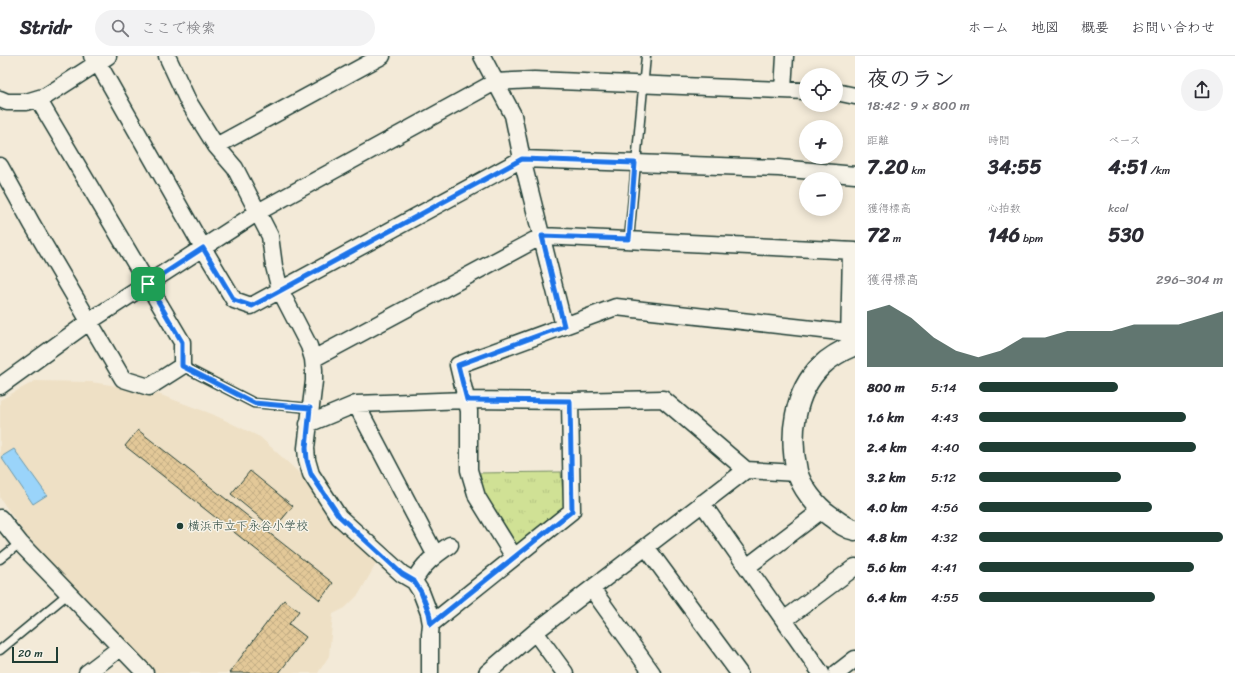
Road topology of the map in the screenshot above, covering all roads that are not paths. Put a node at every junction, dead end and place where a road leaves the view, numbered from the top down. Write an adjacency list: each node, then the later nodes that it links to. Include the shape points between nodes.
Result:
1 (167, 56): 15 (street, via 188,101)
2 (382, 56): 15 (street)
3 (482, 56): 7 (street)
4 (646, 56): 8 (lane)
5 (785, 56): 9 (street)
6 (99, 58): 13 (street); 23 (street)
7 (495, 82): 8 (street, via 534,80); 16 (street, via 513,115); 20 (street)
8 (644, 84): 9 (street); 17 (lane)
9 (783, 90): 10 (street)
10 (799, 91)
11 (843, 93): 12 (street)
12 (855, 96)
13 (38, 99): 14 (street); 25 (street)
14 (2, 104)
15 (216, 146): 20 (street, via 235,168)
16 (522, 159): 17 (street); 21 (street); 26 (street)
17 (635, 163): 19 (street, via 779,168); 22 (lane)
18 (0, 166): 27 (street)
19 (855, 175)
20 (258, 212): 23 (street); 26 (street, via 270,236)
21 (542, 236): 22 (street); 28 (street); 30 (street)
22 (629, 239): 24 (street)
23 (203, 248): 25 (street); 26 (street, via 234,300 252,306)
24 (853, 251): 29 (street)
25 (148, 284): 27 (street); 31 (street, via 182,342)
26 (280, 290): 30 (street, via 309,346)
27 (90, 321): 31 (street, via 123,379 149,387); 32 (street)
28 (564, 326): 29 (street, via 616,307); 33 (street, via 458,365)
29 (851, 342): 39 (street, via 820,366 805,387 797,406 793,444)
30 (313, 359): 36 (street, via 314,381)
31 (182, 366): 36 (lane, via 254,403)
32 (0, 386)
33 (467, 400): 34 (street); 35 (street); 48 (street, via 469,470 477,497)
34 (570, 401): 38 (street, via 663,399); 48 (street, via 572,511)
35 (356, 404): 37 (street); 47 (street)
36 (310, 408): 37 (street)
37 (308, 424): 52 (street, via 306,448 311,474 339,516 402,574)
38 (746, 470): 39 (street); 40 (street)
39 (797, 473): 41 (street, via 807,492)
40 (702, 504): 46 (street); 50 (street)
41 (822, 510): 43 (street, via 849,529); 50 (street)
42 (0, 518): 44 (street)
43 (855, 530)
44 (20, 543): 49 (lane); 54 (street)
45 (450, 545): 47 (street)
46 (646, 546): 53 (street); 67 (street)
47 (435, 554): 52 (street)
48 (514, 557): 56 (street)
49 (0, 559)
50 (747, 567): 55 (street)
51 (855, 567): 55 (street)
52 (414, 581): 56 (street, via 421,592)
53 (592, 589): 57 (street); 66 (street)
54 (69, 593): 58 (street); 59 (lane)
55 (784, 620): 68 (street)
56 (431, 624): 63 (street)
57 (535, 632): 64 (street); 65 (street)
58 (120, 648): 61 (street); 62 (street)
59 (0, 650)
60 (855, 659): 69 (street)
61 (87, 673)
62 (145, 673)
63 (430, 673)
64 (487, 673)
65 (565, 673)
66 (652, 673)
67 (739, 673)
68 (821, 673)
69 (836, 673)

